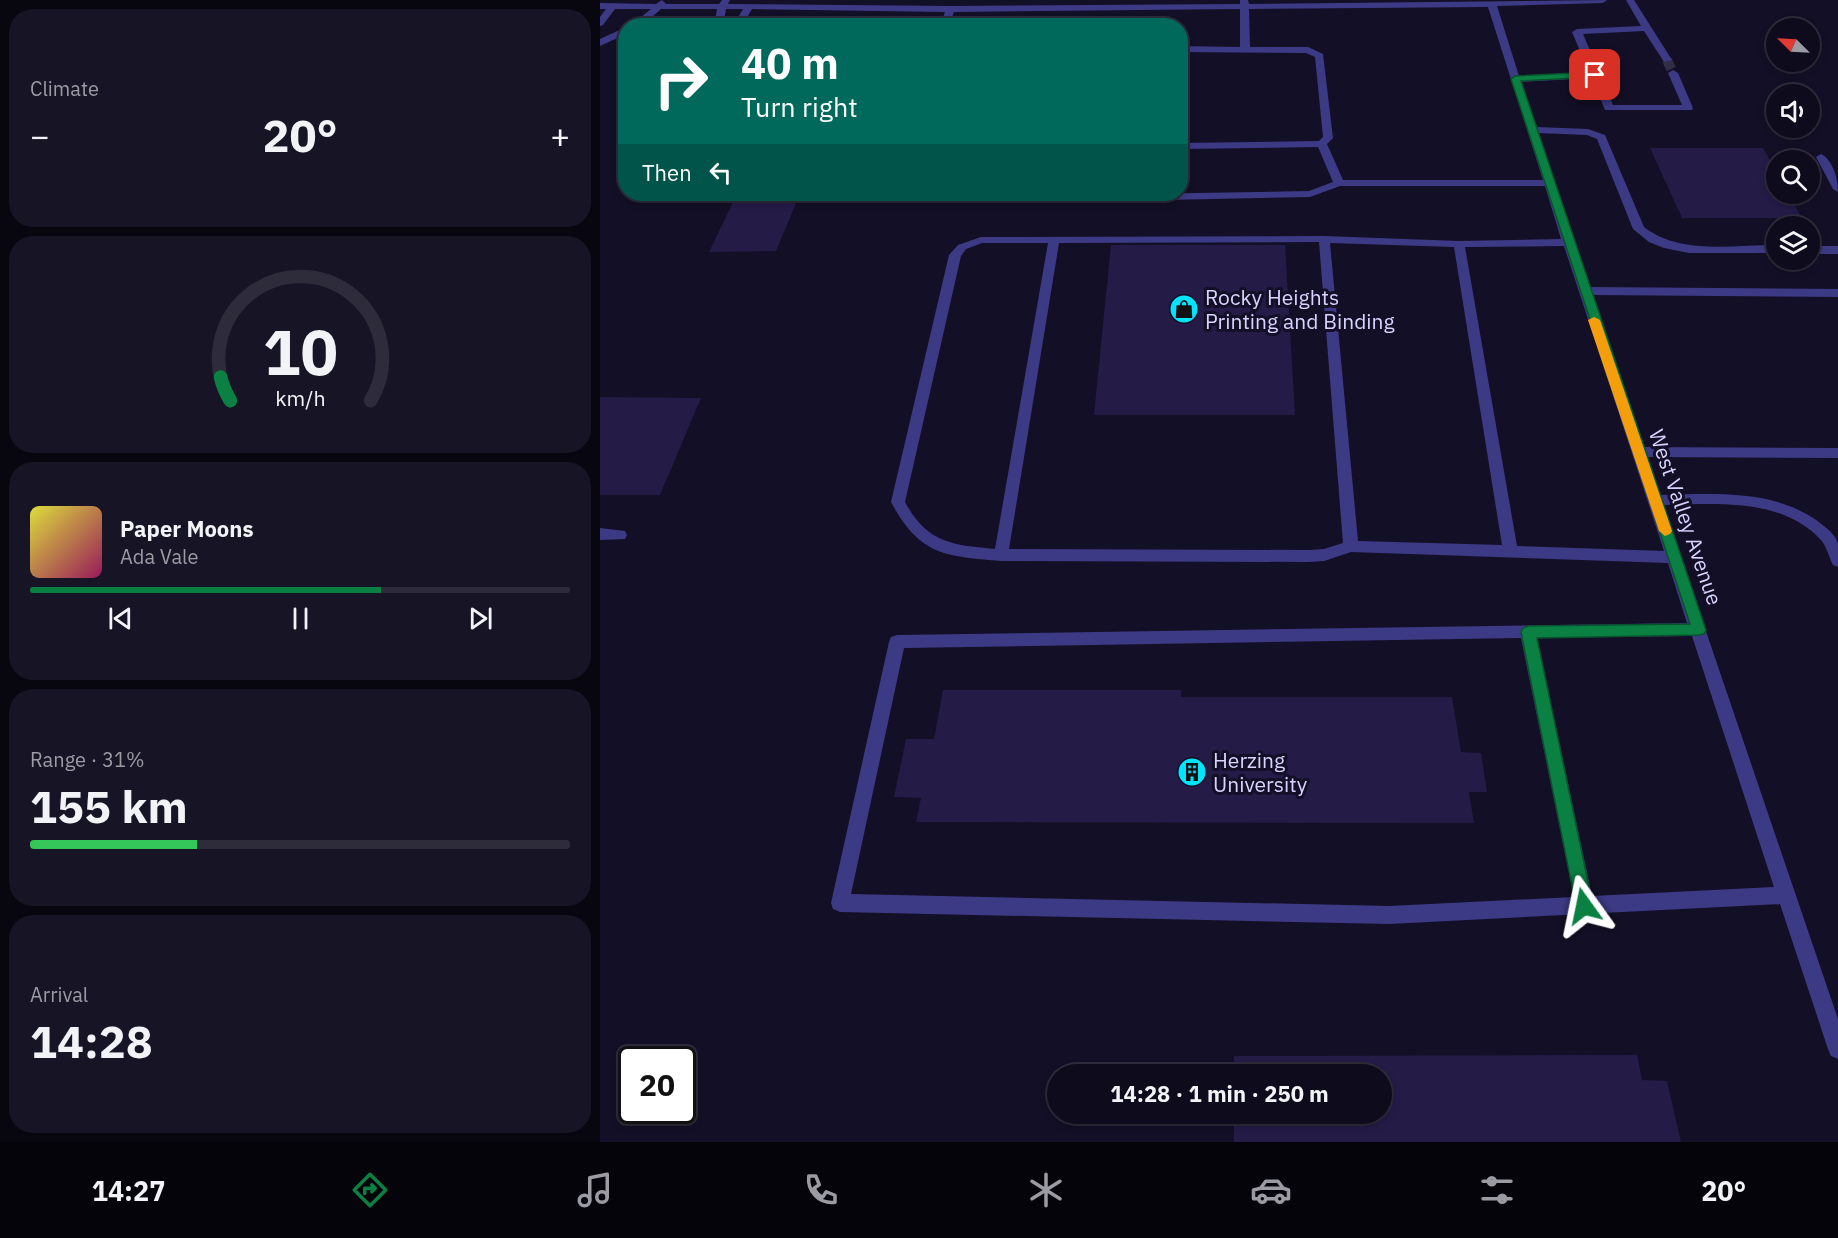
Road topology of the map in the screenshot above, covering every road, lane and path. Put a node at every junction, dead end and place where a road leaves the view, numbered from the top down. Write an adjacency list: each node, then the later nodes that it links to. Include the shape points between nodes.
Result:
1 (1603, 0): 3 (street)
2 (1630, 0): 18 (street)
3 (1491, 2): 7 (street); 26 (street, West Valley Avenue)
4 (662, 3): 5 (street); 10 (street); 13 (street)
5 (724, 3): 11 (street); 14 (street)
6 (895, 3): 11 (street); 12 (street)
7 (1244, 3): 8 (street); 22 (street)
8 (982, 4): 12 (street)
9 (600, 6): 10 (street)
10 (612, 6): 17 (street)
11 (749, 6): 15 (street)
12 (951, 9): 16 (street)
13 (647, 18)
14 (720, 18)
15 (742, 18)
16 (947, 18)
17 (600, 22)
18 (1647, 28): 23 (street); 25 (street, via 1576,32)
19 (618, 34): 20 (street)
20 (600, 43)
21 (1188, 49): 22 (street)
22 (1245, 50): 28 (street, via 1308,50 1320,56 1328,138)
23 (1666, 60)
24 (1673, 73): 25 (street, via 1688,108 1609,108)
25 (1595, 75): 26 (street)
26 (1515, 79): 27 (street, West Valley Avenue)
27 (1532, 130): 32 (street, West Valley Avenue); 39 (street, via 1588,132 1601,137 1639,229 1653,240 1689,249)
28 (1322, 144): 29 (street); 31 (street)
29 (1188, 146)
30 (1821, 157): 33 (street)
31 (1339, 183): 32 (street); 34 (street, via 1310,194)
32 (1549, 183): 37 (street, West Valley Avenue)
33 (1838, 189)
34 (1188, 197)
35 (1054, 239): 36 (street); 51 (street); 51 (street, via 981,240 962,247 956,255 897,502 912,528 930,542 949,549)
36 (1324, 239): 38 (street); 49 (street)
37 (1568, 242): 38 (street); 42 (street, West Valley Avenue)
38 (1459, 244): 50 (street)
39 (1766, 249)
40 (1820, 249): 41 (street)
41 (1838, 250)
42 (1584, 291): 43 (street); 44 (street, West Valley Avenue)
43 (1838, 293)
44 (1638, 452): 45 (street); 46 (street, West Valley Avenue)
45 (1838, 453)
46 (1655, 500): 52 (street, West Valley Avenue); 53 (street, via 1746,500 1794,512 1828,537)
47 (600, 534): 48 (street)
48 (620, 535)
49 (1352, 546): 50 (street); 51 (street, via 1309,556)
50 (1510, 551): 52 (street)
51 (1001, 555)
52 (1674, 557): 54 (street, West Valley Avenue)
53 (1838, 561)
54 (1699, 630): 55 (street); 56 (street, West Valley Avenue)
55 (1528, 632): 57 (street); 57 (street, via 897,642 840,903 1389,915)
56 (1786, 895): 57 (street); 58 (street, West Valley Avenue)
57 (1584, 906)
58 (1838, 1049)

